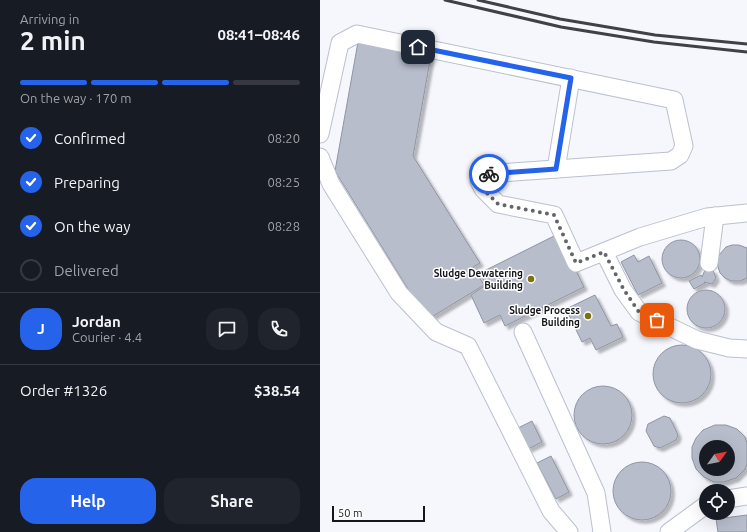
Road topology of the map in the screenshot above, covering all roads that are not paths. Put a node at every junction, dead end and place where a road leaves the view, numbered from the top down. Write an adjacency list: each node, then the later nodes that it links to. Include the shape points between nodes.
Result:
1 (571, 78): 2 (lane, via 357,34 340,44); 4 (lane); 4 (lane, via 674,100 684,146 680,156 671,161)
2 (320, 134)
3 (320, 157): 14 (lane, via 331,184 399,293 436,332 468,346 551,510)
4 (556, 169): 7 (lane, via 485,174 479,181 483,189 498,204 554,215 576,263)
5 (747, 213): 6 (lane)
6 (715, 216): 7 (lane, via 707,216 640,237); 8 (lane)
7 (604, 252): 10 (lane, via 639,312 697,340 729,348)
8 (709, 264)
9 (523, 332): 15 (lane, via 596,493)
10 (747, 349)
11 (747, 496): 12 (lane)
12 (735, 498)
13 (699, 510): 16 (lane)
14 (569, 532)
15 (602, 532)
16 (669, 532)

